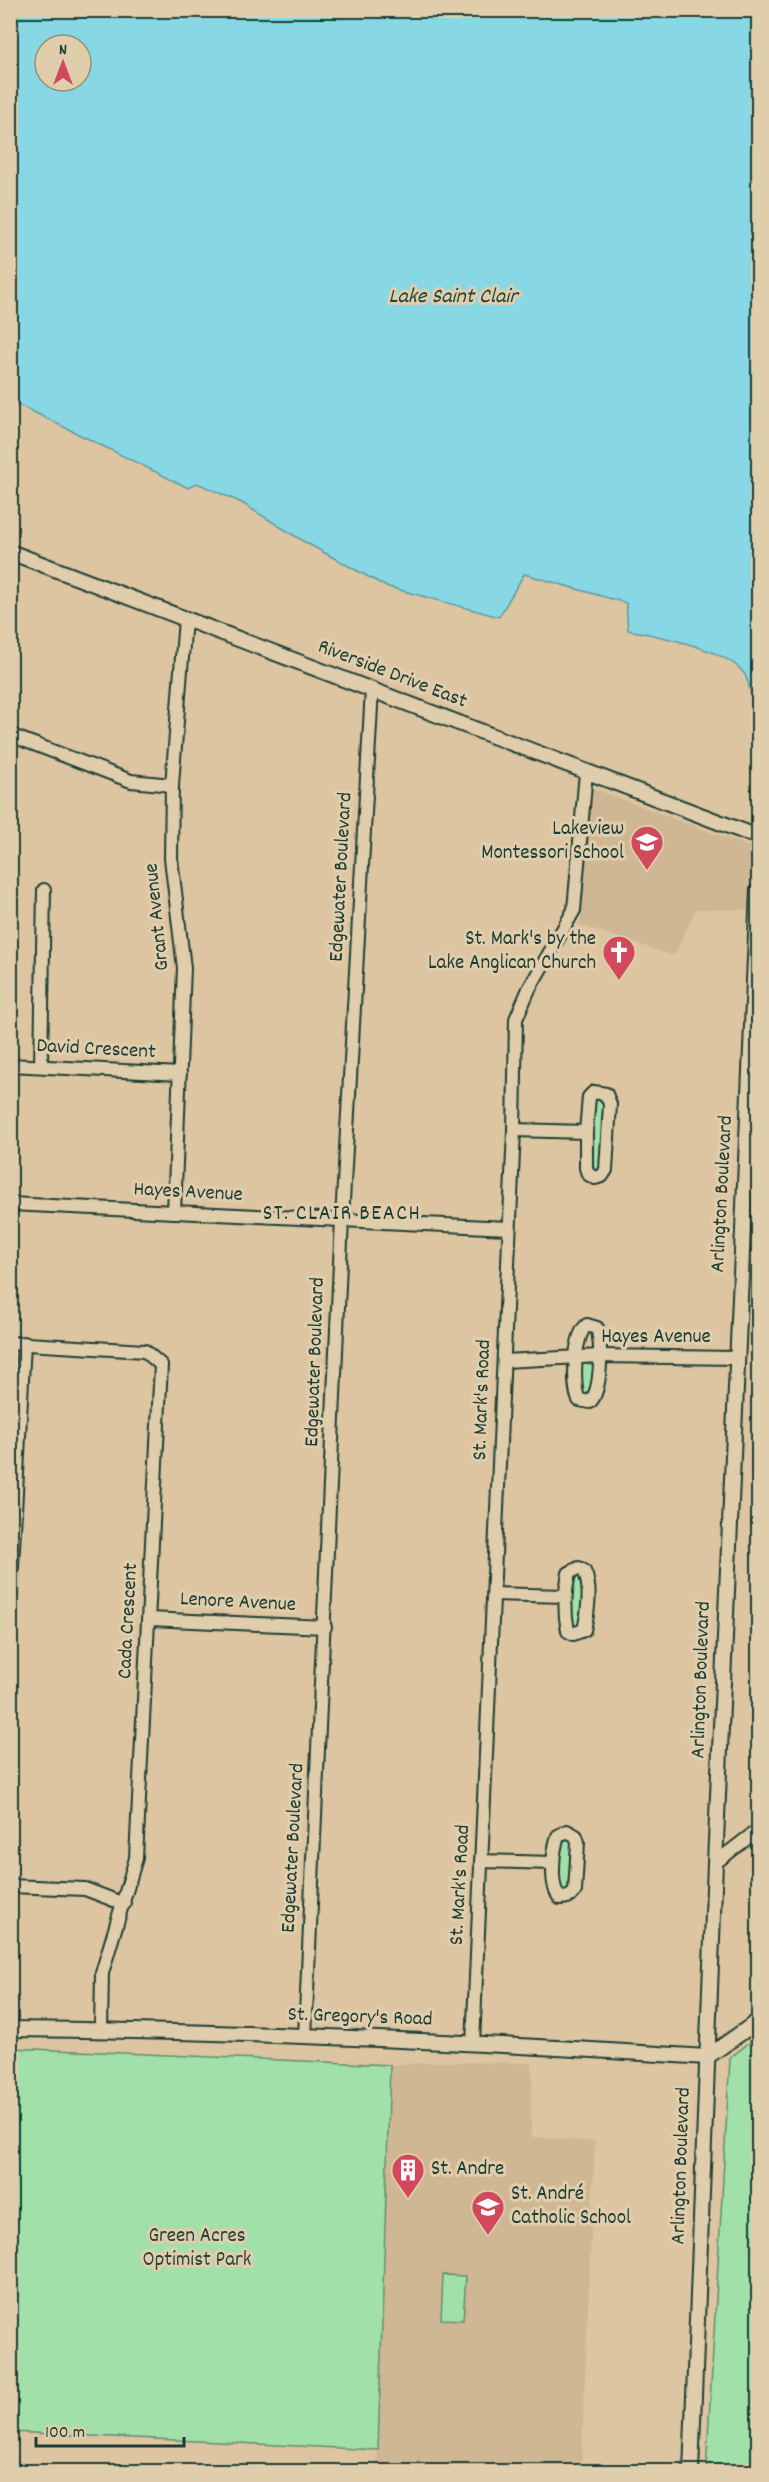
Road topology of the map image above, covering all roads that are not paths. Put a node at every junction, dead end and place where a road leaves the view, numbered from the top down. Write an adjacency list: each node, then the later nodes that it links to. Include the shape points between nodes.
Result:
1 (10, 552): 2 (street, Riverside Drive East)
2 (185, 619): 3 (street, Riverside Drive East); 6 (street, Grant Avenue)
3 (372, 689): 5 (street, Riverside Drive East); 18 (street, Edgewater Boulevard)
4 (10, 735): 6 (street, via 131,781)
5 (586, 772): 7 (street, Riverside Drive East); 14 (street, St. Mark's Road, via 573,910 516,1019)
6 (172, 785): 13 (street, Grant Avenue, via 171,858 184,968)
7 (759, 837)
8 (44, 890): 12 (street)
9 (759, 890): 10 (street, Arlington Boulevard)
10 (757, 936): 24 (street, Arlington Boulevard)
11 (10, 1065): 12 (street, David Crescent)
12 (41, 1066): 13 (street, David Crescent)
13 (180, 1074): 17 (street, Grant Avenue)
14 (514, 1130): 15 (street); 19 (street, St. Mark's Road)
15 (585, 1132): 15 (street, via 587,1172 599,1177 606,1170 610,1104 602,1092 590,1094)
16 (10, 1204): 17 (street, Hayes Avenue)
17 (174, 1212): 18 (street, Hayes Avenue)
18 (342, 1219): 19 (street, Hayes Avenue); 30 (street, Edgewater Boulevard)
19 (508, 1228): 25 (street, St. Mark's Road)
20 (10, 1343): 21 (street, Cada Crescent)
21 (24, 1343): 28 (street); 29 (street, Cada Crescent, via 145,1351 161,1365)
22 (600, 1356): 23 (street, Hayes Avenue); 23 (street, via 597,1328 587,1325 579,1335); 23 (street, via 597,1391 590,1402 579,1400 576,1394); 24 (street, Hayes Avenue)
23 (576, 1358): 25 (street, Hayes Avenue)
24 (737, 1358): 34 (street, Arlington Boulevard)
25 (504, 1361): 26 (street, St. Mark's Road)
26 (494, 1594): 27 (street); 32 (street, St. Mark's Road)
27 (565, 1596): 27 (street, via 568,1631 579,1634 587,1621 584,1571 579,1568 569,1573)
28 (10, 1604)
29 (149, 1619): 30 (street, Lenore Avenue); 36 (street, Cada Crescent, via 136,1858)
30 (325, 1627): 40 (street, Edgewater Boulevard)
31 (759, 1830): 34 (street)
32 (482, 1861): 33 (street); 41 (street, St. Mark's Road)
33 (553, 1863): 33 (street, via 556,1894 569,1898 575,1891 577,1867 578,1842 573,1833 562,1832 558,1836)
34 (715, 1863): 42 (street, Arlington Boulevard)
35 (10, 1886): 36 (street, via 85,1889)
36 (124, 1904): 39 (street, Cada Crescent, via 102,1973)
37 (759, 2021): 42 (street)
38 (10, 2029): 39 (street, St. Gregory's Road)
39 (101, 2030): 40 (street, St. Gregory's Road)
40 (305, 2037): 41 (street, St. Gregory's Road)
41 (473, 2044): 42 (street, St. Gregory's Road)
42 (707, 2057): 43 (street, Arlington Boulevard)
43 (691, 2472)

